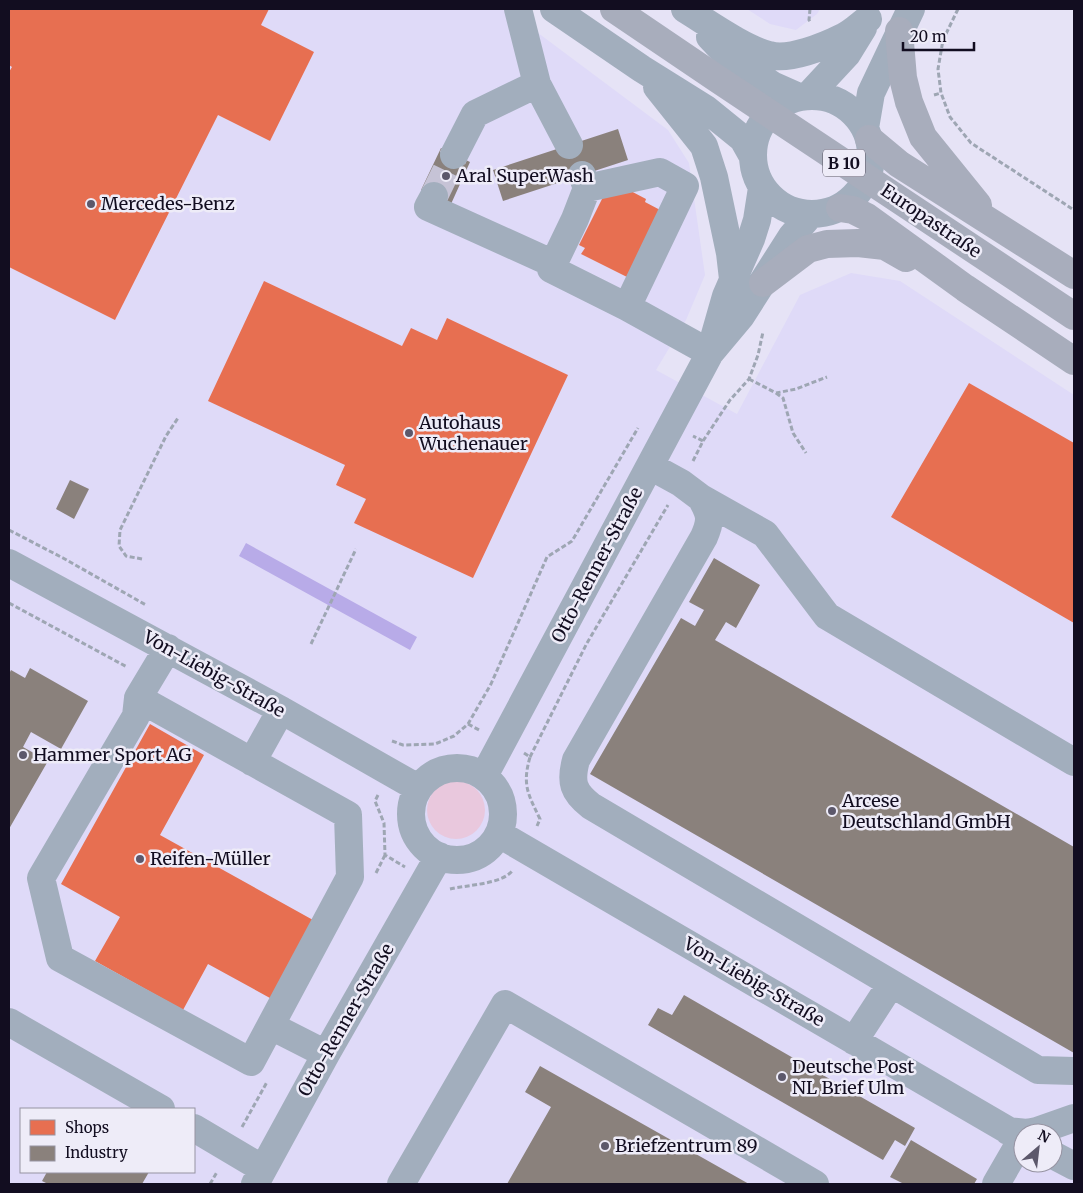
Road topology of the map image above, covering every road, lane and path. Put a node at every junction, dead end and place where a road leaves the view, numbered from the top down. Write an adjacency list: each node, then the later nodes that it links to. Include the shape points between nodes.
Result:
1 (518, 9): 9 (street)
2 (554, 9): 8 (street)
3 (614, 9): 27 (highway, Europastraße / B 10, bridge)
4 (684, 9): 6 (street, via 770,56 791,56 824,45 845,36); 10 (street, via 727,56 772,85)
5 (958, 9): 18 (path, via 943,40 938,69 941,93 950,117 971,143)
6 (871, 14): 10 (street, via 846,54)
7 (905, 20): 11 (street, via 871,93); 20 (highway, via 903,78 923,137)
8 (642, 68): 14 (street, via 732,129 743,139); 23 (street, via 704,146 714,177)
9 (537, 84): 12 (street); 13 (street, via 474,114)
10 (804, 96): 11 (street, via 821,96 844,105 853,112); 14 (street, via 778,106 766,117 757,132)
11 (867, 133): 17 (street, via 872,160 865,182); 20 (highway, via 899,164)
12 (569, 145)
13 (454, 154)
14 (752, 155): 15 (street)
15 (762, 188): 19 (street, via 788,210); 23 (street, Otto-Renner-Straße, via 751,238)
16 (434, 196): 21 (street, via 428,207)
17 (840, 208): 19 (street); 25 (highway, via 867,217)
18 (1074, 210)
19 (810, 214): 24 (street, Otto-Renner-Straße)
20 (992, 222): 22 (highway)
21 (554, 264): 26 (street, via 551,269); 26 (street, via 575,220 584,182 660,172 685,186)
22 (1074, 276)
23 (733, 278): 28 (street, Otto-Renner-Straße)
24 (763, 283): 25 (highway, via 808,248 858,243 884,246); 28 (street, Otto-Renner-Straße)
25 (965, 288): 29 (highway)
26 (627, 307): 28 (street)
27 (1074, 316)
28 (710, 353): 34 (street, Otto-Renner-Straße)
29 (1074, 361)
30 (826, 376): 31 (path, via 796,390)
31 (776, 392): 35 (path, via 748,379); 36 (path, via 783,398 792,433)
32 (178, 418): 40 (path, via 120,530 119,546 126,556)
33 (642, 421): 46 (path, via 572,541 547,557 491,684)
34 (672, 424): 35 (path); 37 (street, Otto-Renner-Straße)
35 (703, 441): 38 (path)
36 (806, 453)
37 (650, 466): 38 (street); 47 (street, Otto-Renner-Straße)
38 (691, 490): 48 (path, via 587,643); 50 (street, via 765,534 826,616); 57 (street, via 709,513 710,525 576,760 572,773 574,787 580,798 591,806)
39 (356, 548): 42 (path)
40 (142, 559)
41 (9, 563): 43 (street, Von-Liebig-Straße)
42 (311, 644)
43 (168, 648): 44 (street); 45 (street, Von-Liebig-Straße)
44 (138, 698): 49 (street); 59 (street, via 136,716 41,878 60,958 251,1062)
45 (281, 710): 49 (street); 51 (street, Von-Liebig-Straße)
46 (468, 724): 47 (path); 51 (path, via 454,736 435,744 403,745)
47 (502, 742): 48 (path); 52 (street, Otto-Renner-Straße)
48 (530, 757): 55 (path, via 526,772 528,794 540,819)
49 (252, 762): 59 (street, via 348,815 350,877)
50 (1074, 762)
51 (390, 772): 53 (street, Von-Liebig-Straße); 56 (path, via 375,801 384,823 385,855)
52 (484, 776): 53 (street, via 453,768 433,774); 54 (street, via 502,802)
53 (418, 788): 56 (street, via 410,810 411,822 414,833 428,851)
54 (499, 834): 55 (street, Von-Liebig-Straße); 56 (street, via 484,852 473,858 450,860)
55 (524, 849): 56 (path, via 512,873 494,881 448,890); 60 (street, Von-Liebig-Straße)
56 (432, 868): 61 (street, Otto-Renner-Straße)
57 (891, 984): 60 (street); 62 (street, via 1038,1070)
58 (9, 1022): 63 (street)
59 (271, 1026): 61 (street)
60 (854, 1041): 67 (street, Von-Liebig-Straße)
61 (326, 1054): 69 (street, Otto-Renner-Straße)
62 (1074, 1071)
63 (159, 1108)
64 (1074, 1118): 65 (street, Von-Liebig-Straße)
65 (1060, 1123)
66 (195, 1129): 69 (street)
67 (1013, 1133)
68 (1013, 1147): 72 (street)
69 (259, 1176)
70 (402, 1184): 71 (street, via 505,1004)
71 (815, 1184)
72 (996, 1184)

